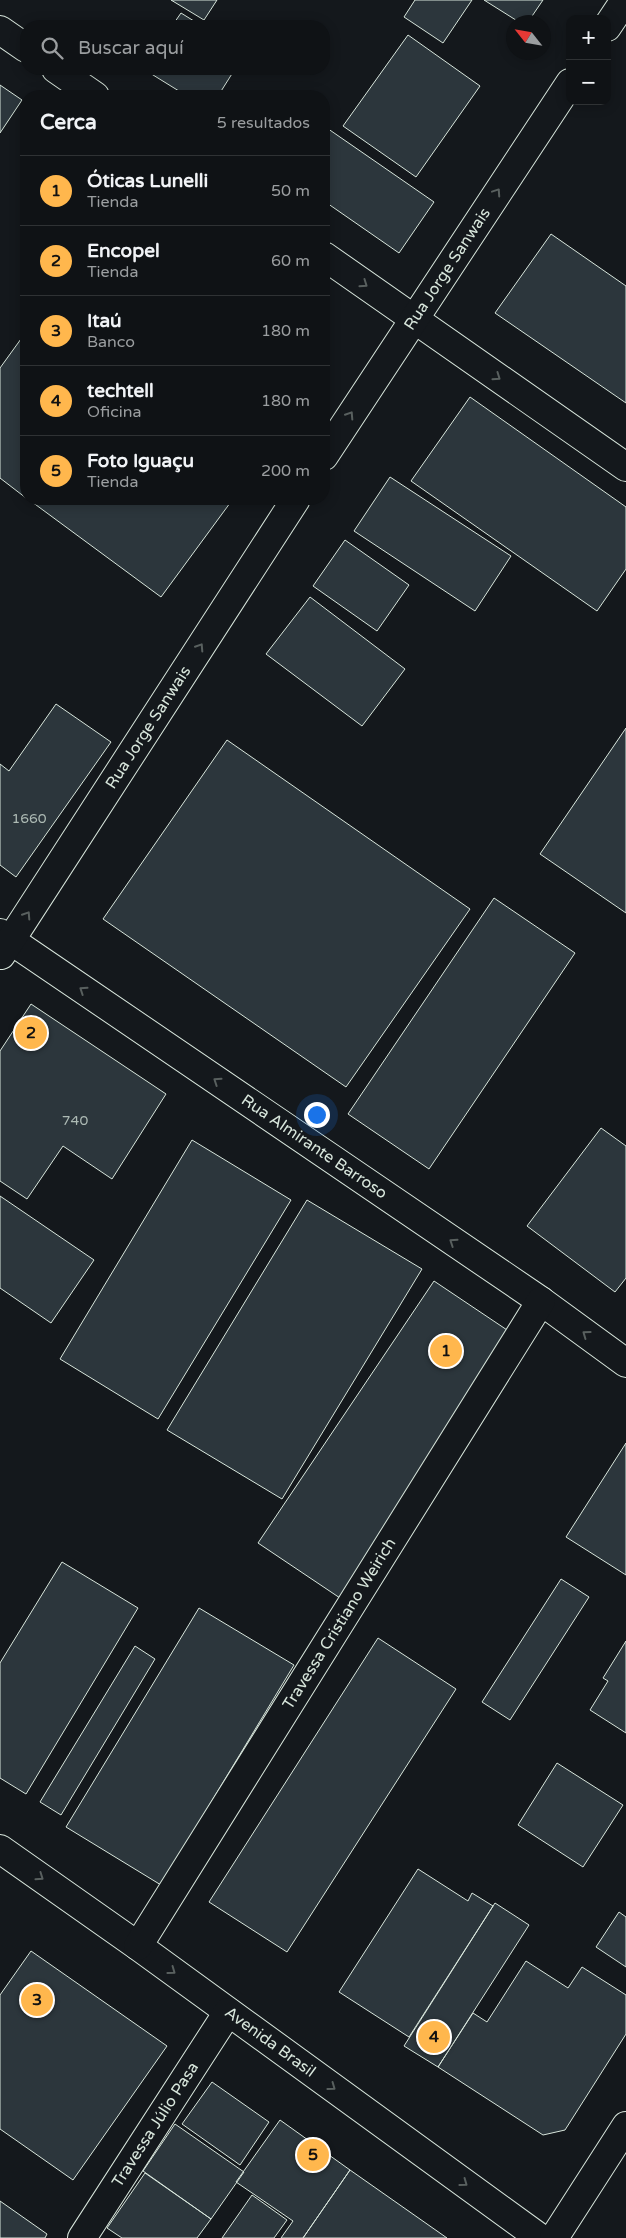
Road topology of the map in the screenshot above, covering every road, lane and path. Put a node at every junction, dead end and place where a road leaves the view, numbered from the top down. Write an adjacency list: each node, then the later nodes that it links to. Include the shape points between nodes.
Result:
1 (625, 0): 2 (street)
2 (611, 21)
3 (0, 30): 4 (street)
4 (20, 44)
5 (65, 75): 7 (street)
6 (566, 89): 9 (street, Rua Jorge Sanwais, one-way to 6)
7 (86, 90)
8 (330, 260): 9 (street, one-way to 9)
9 (413, 318): 10 (street, Rua Jorge Sanwais, one-way to 9); 11 (street, one-way to 11)
10 (330, 447)
11 (626, 467)
12 (292, 505): 13 (street, Rua Jorge Sanwais, one-way to 12)
13 (3, 943): 14 (street, Rua Almirante Barroso, one-way to 13)
14 (541, 1301): 15 (street, Rua Almirante Barroso, one-way to 14); 17 (street, Travessa Cristiano Weirich)
15 (626, 1363)
16 (0, 1849): 17 (street, Avenida Brasil, one-way to 17)
17 (138, 1946): 18 (street, Avenida Brasil, one-way to 18)
18 (228, 2012): 20 (street, Travessa Júlio Pasa); 21 (street, Avenida Brasil, one-way to 21)
19 (626, 2126): 22 (street)
20 (82, 2238)
21 (540, 2238)
22 (554, 2238)

